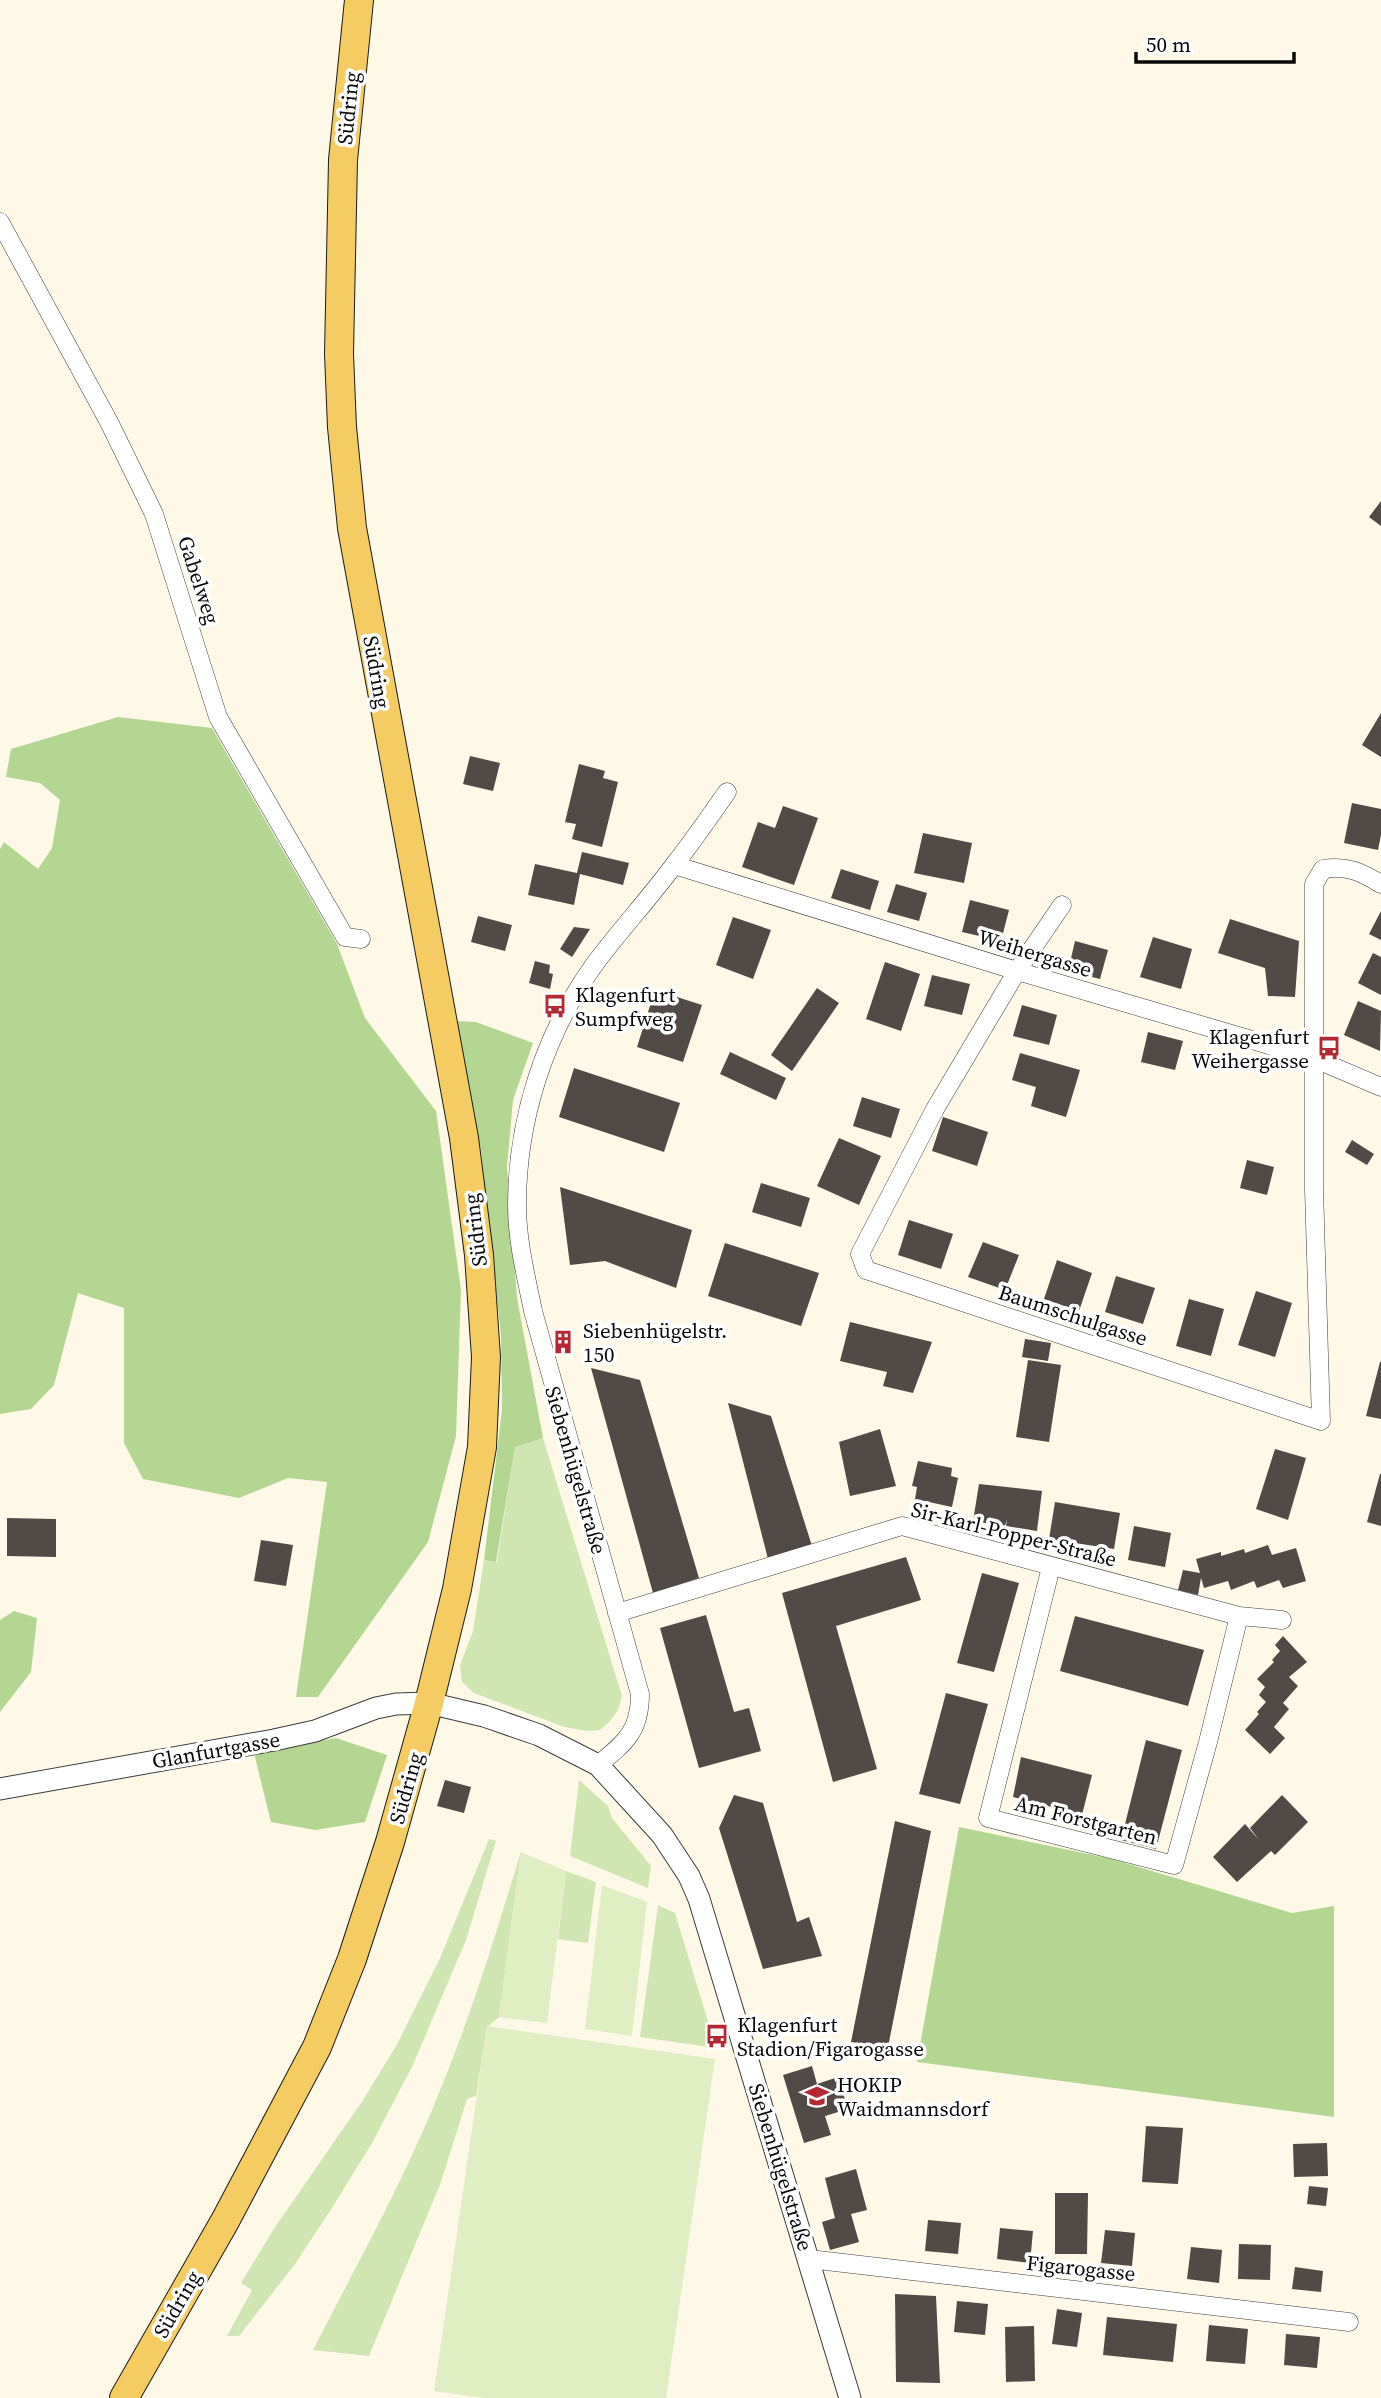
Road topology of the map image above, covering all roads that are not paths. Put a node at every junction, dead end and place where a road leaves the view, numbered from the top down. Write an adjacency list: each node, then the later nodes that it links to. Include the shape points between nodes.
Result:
1 (359, 0): 15 (main road, Südring, via 343,160 342,427 352,528 464,1138 486,1357 482,1447 457,1589)
2 (0, 222): 7 (street, Gabelweg, via 154,514 218,717 345,937)
3 (727, 792): 4 (street, Siebenhügelstraße)
4 (674, 865): 8 (street, Weihergasse); 12 (street, Siebenhügelstraße, via 573,1000 532,1093 519,1159 517,1208 533,1311)
5 (1381, 884): 9 (street, via 1360,871 1339,866 1323,869 1314,884)
6 (1062, 905): 8 (street, Baumschulgasse)
7 (361, 939)
8 (1017, 971): 9 (street, Weihergasse); 9 (street, Baumschulgasse, via 935,1109 860,1254 866,1270 1321,1421)
9 (1313, 1058): 10 (street, Weihergasse)
10 (1381, 1087)
11 (1051, 1567): 12 (street, Sir-Karl-Popper-Straße, via 902,1526); 13 (street, Sir-Karl-Popper-Straße); 13 (street, Am Forstgarten, via 988,1818 1001,1822 1174,1866)
12 (617, 1613): 16 (street, Siebenhügelstraße, via 640,1694 640,1714 634,1731)
13 (1239, 1616): 14 (street, Sir-Karl-Popper-Straße)
14 (1282, 1620)
15 (429, 1703): 16 (street, Siebenhügelstraße, via 539,1735); 17 (street, Glanfurtgasse, via 376,1708 315,1731 266,1742); 20 (main road, Südring, via 377,1884 317,2047)
16 (597, 1765): 18 (street, Siebenhügelstraße, via 662,1835 699,1899)
17 (0, 1788)
18 (809, 2259): 19 (street, Figarogasse); 21 (street, Siebenhügelstraße)
19 (1349, 2322)
20 (124, 2398)
21 (849, 2398)

